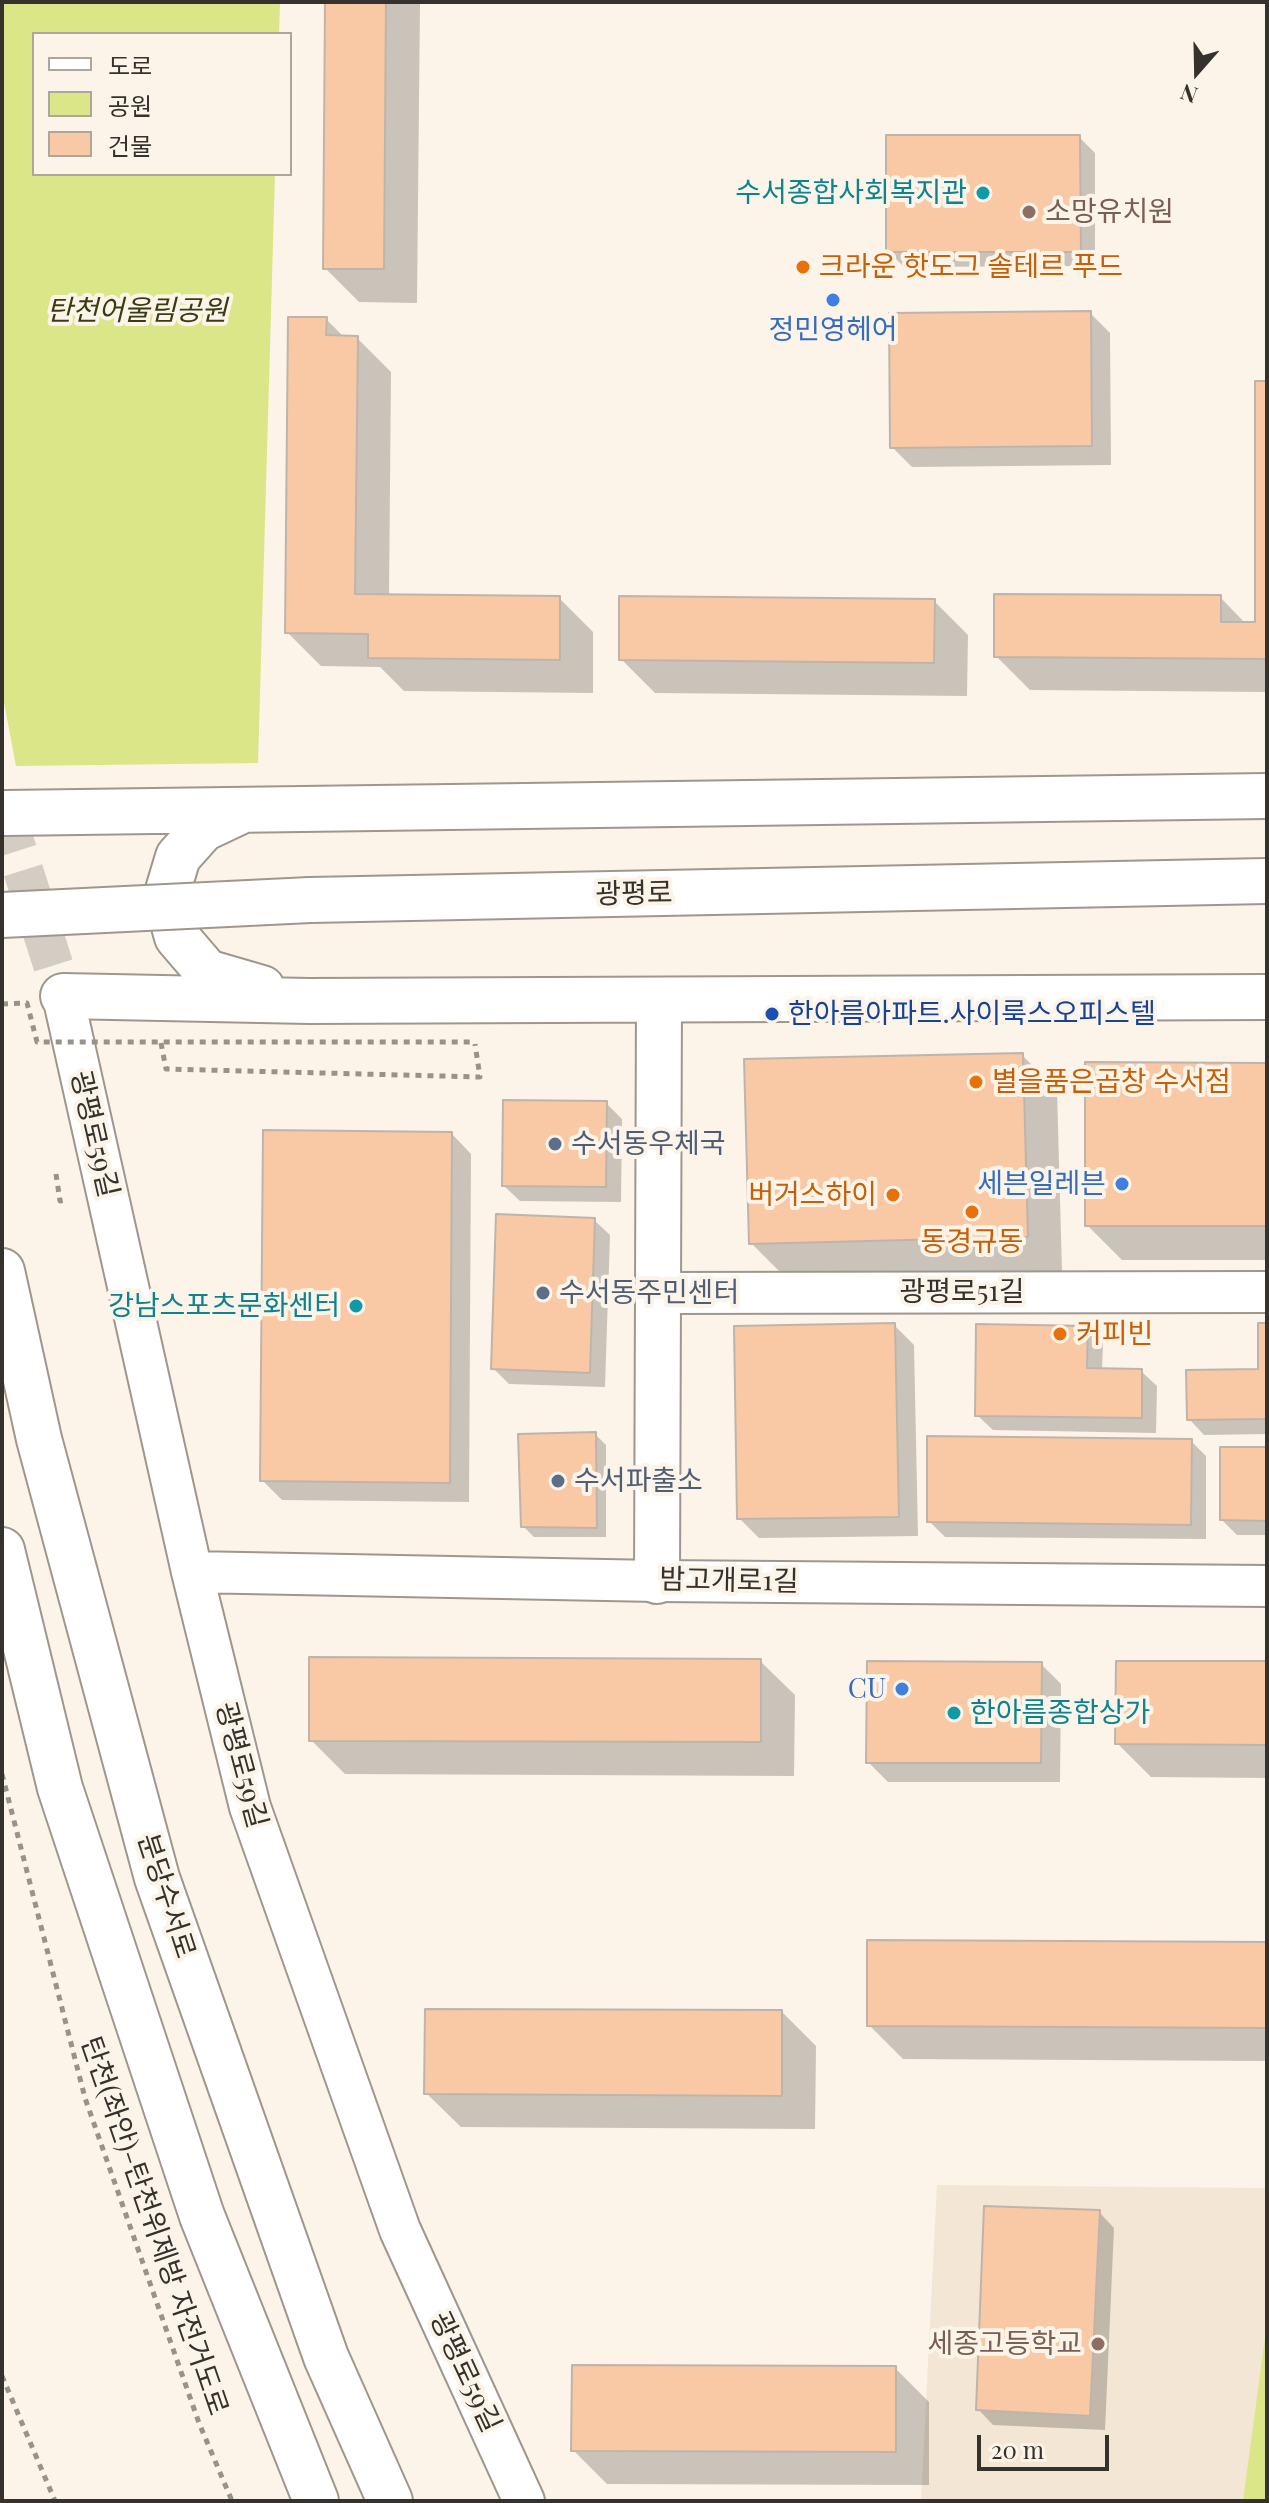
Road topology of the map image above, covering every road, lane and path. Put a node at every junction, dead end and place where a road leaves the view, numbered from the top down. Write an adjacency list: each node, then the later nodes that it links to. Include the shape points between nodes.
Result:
1 (1267, 796): 3 (main road)
2 (4, 805): 3 (main road)
3 (241, 811): 8 (main road, via 203,829 178,857 166,897 177,937 207,972)
4 (1267, 881): 5 (main road, 광평로, bridge, via 310,900)
5 (2, 915)
6 (63, 996): 8 (main road); 16 (street, 광평로59길)
7 (1267, 997): 9 (main road)
8 (309, 1001): 9 (main road)
9 (659, 1001): 14 (main road)
10 (2, 1004): 11 (path, bridge, via 27,1003 37,1042)
11 (475, 1042)
12 (2, 1271): 24 (main road, 분당수서로, via 39,1439 157,1878 326,2357)
13 (1267, 1292): 14 (street, 광평로51길)
14 (658, 1293): 17 (main road)
15 (2, 1550): 23 (main road, via 60,1788 202,2216)
16 (192, 1572): 17 (street, 밤고개로1길); 25 (street, 광평로59길, via 250,1807 400,2230)
17 (657, 1581): 18 (street, 밤고개로1길)
18 (1267, 1586)
19 (2, 1774): 22 (path, 탄천(좌안)-탄천위제방 자전거도로, via 85,2098 199,2423)
20 (2, 2376): 21 (path)
21 (55, 2501)
22 (232, 2501)
23 (316, 2501)
24 (390, 2501)
25 (524, 2501)

